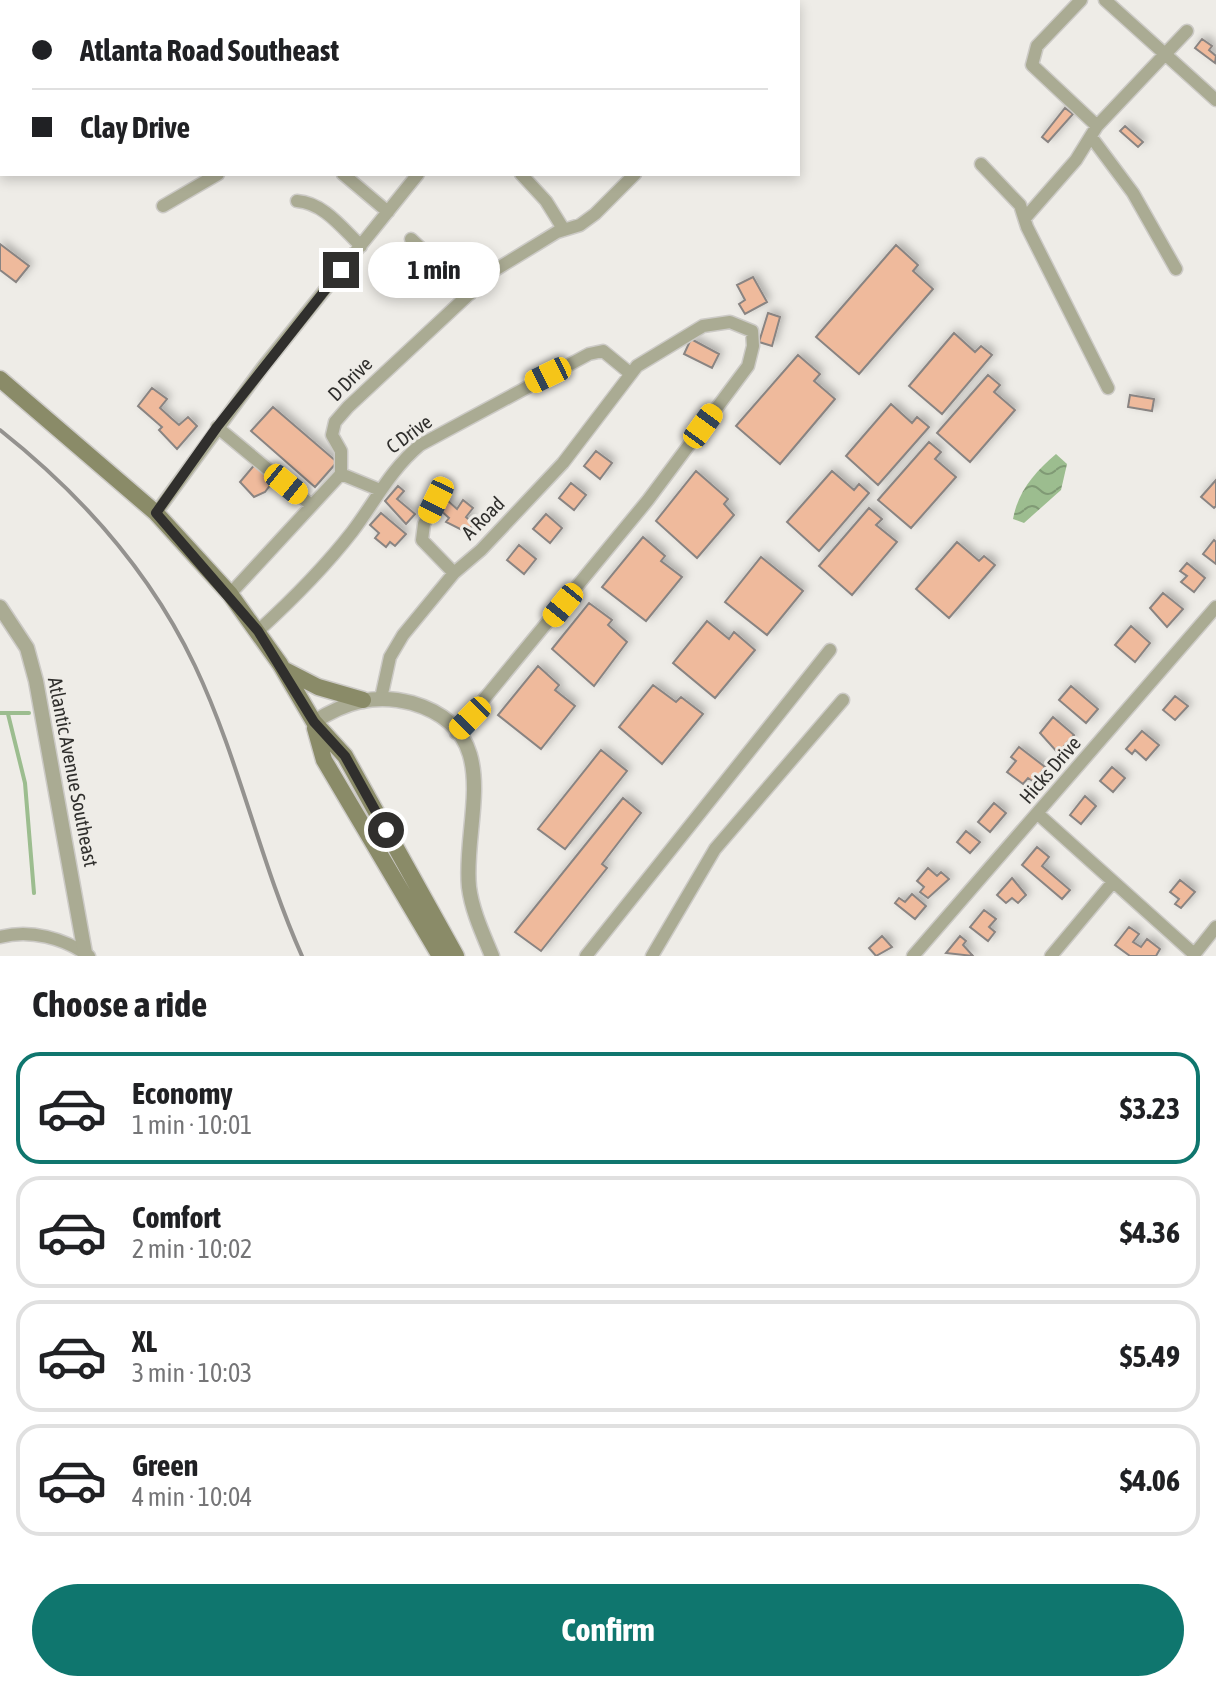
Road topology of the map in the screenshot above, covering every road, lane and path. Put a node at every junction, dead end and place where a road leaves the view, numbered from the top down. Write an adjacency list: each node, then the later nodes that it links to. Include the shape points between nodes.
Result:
1 (1081, 0): 6 (street, via 1037,46 1032,65)
2 (1105, 0): 4 (street)
3 (1187, 31): 4 (street)
4 (1165, 55): 5 (street); 6 (street)
5 (1216, 100)
6 (1094, 132): 16 (street); 20 (street)
7 (981, 164): 16 (street)
8 (215, 176): 14 (street)
9 (345, 176): 15 (street)
10 (416, 176): 15 (street)
11 (523, 176): 17 (street)
12 (628, 176): 17 (street, D Drive, via 595,214)
13 (297, 201): 19 (street, via 310,202 329,215)
14 (163, 206)
15 (388, 212): 19 (street)
16 (1026, 217): 24 (street)
17 (564, 230): 21 (street, D Drive, via 495,270)
18 (411, 239): 21 (street)
19 (361, 246): 25 (street)
20 (1176, 269)
21 (470, 294): 26 (street, D Drive, via 335,422 332,435 341,451)
22 (631, 374): 27 (street, C Drive, via 603,351 589,354 420,445 397,464); 31 (street, A Road, via 563,463); 42 (street, A Road, via 703,326 730,322 752,331 748,366 648,500)
23 (0, 379): 30 (main road)
24 (1108, 388)
25 (217, 427): 29 (street); 30 (street)
26 (341, 474): 27 (street); 29 (street)
27 (380, 490): 35 (street, C Drive, via 319,571)
28 (436, 500): 31 (street, via 422,540)
29 (311, 505): 32 (street)
30 (156, 513): 32 (main road)
31 (454, 573): 38 (street, A Road, via 390,657)
32 (230, 594): 35 (main road)
33 (0, 607): 47 (street, Atlantic Avenue Southeast, via 27,648 36,681)
34 (1216, 607): 43 (street, Hicks Drive)
35 (258, 631): 37 (main road)
36 (830, 650): 52 (street)
37 (283, 669): 39 (main road, via 318,687); 41 (main road)
38 (381, 698): 39 (street); 42 (street, via 423,707)
39 (363, 700): 41 (street)
40 (843, 700): 53 (street, via 715,849)
41 (314, 722): 49 (main road, via 324,760); 50 (main road, via 345,756)
42 (456, 733): 51 (street, via 466,747 476,786 469,887)
43 (1038, 814): 44 (street); 54 (street, Hicks Drive)
44 (1113, 882): 48 (street); 55 (street)
45 (1216, 927): 48 (street)
46 (0, 937): 47 (street, Atlantic Avenue Southeast, via 36,935)
47 (87, 954)
48 (1193, 955)
49 (440, 956)
50 (456, 956)
51 (492, 956)
52 (586, 956)
53 (652, 956)
54 (913, 956)
55 (1051, 956)

